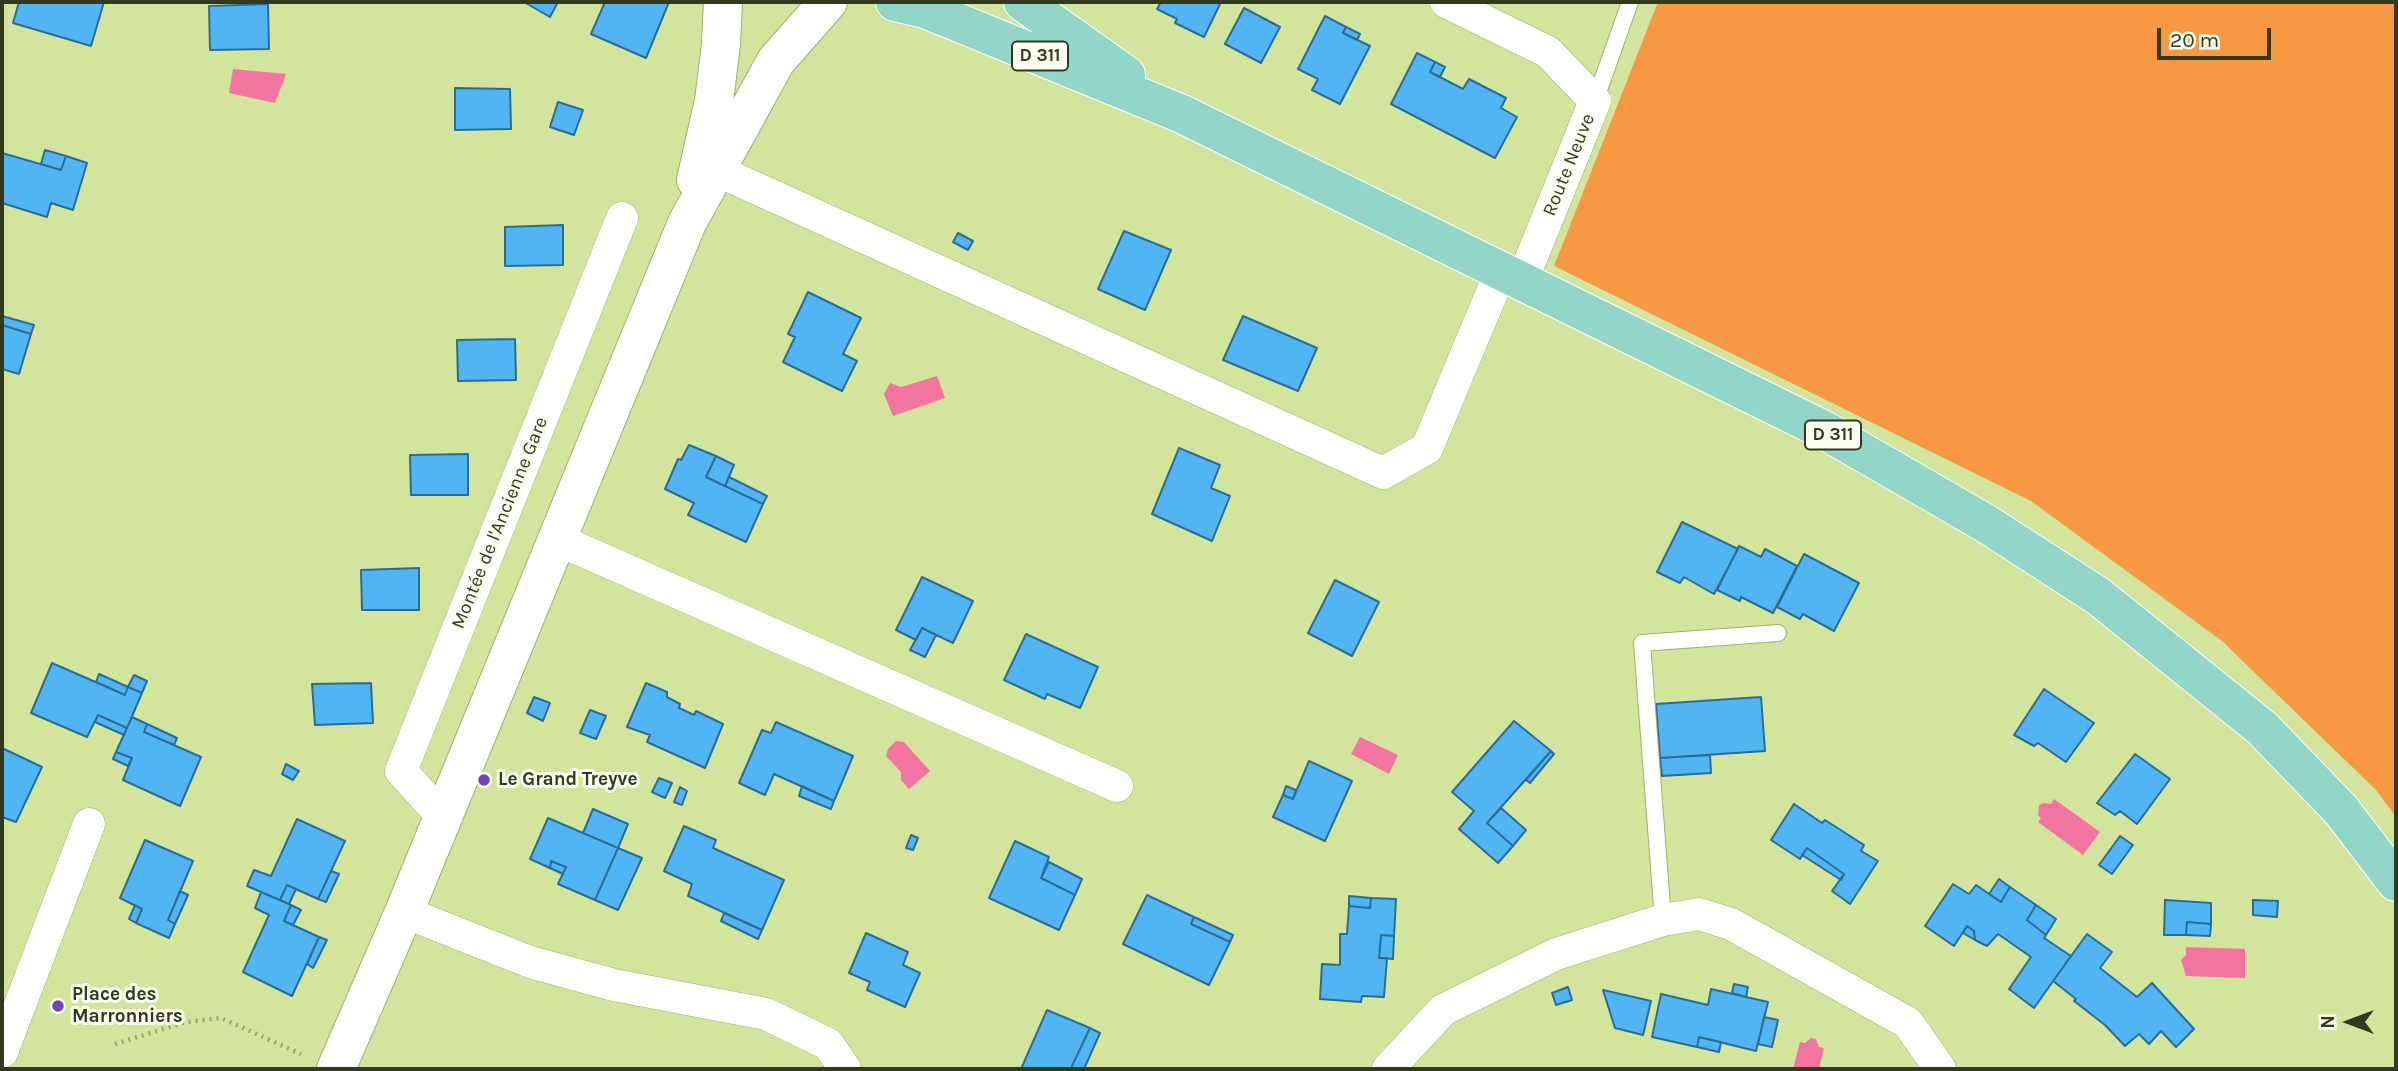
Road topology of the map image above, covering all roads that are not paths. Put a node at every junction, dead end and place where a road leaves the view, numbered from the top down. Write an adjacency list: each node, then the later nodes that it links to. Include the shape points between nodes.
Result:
1 (723, 2): 11 (street, via 714,101)
2 (828, 2): 9 (street, via 776,61)
3 (895, 2): 8 (main road, D 311, via 925,9)
4 (1023, 2): 8 (main road, D 311)
5 (1446, 2): 7 (street, Route Neuve, via 1548,52)
6 (1630, 2): 7 (lane)
7 (1595, 101): 12 (street, Route Neuve)
8 (1182, 114): 12 (main road, D 311)
9 (716, 170): 11 (street); 12 (street, Route Neuve, via 1383,473 1427,449)
10 (621, 218): 16 (street, Montée de l'Ancienne Gare, via 401,771)
11 (687, 223): 13 (street)
12 (1512, 276): 18 (main road, D 311, via 1824,430 1985,523 2098,596 2262,727 2341,810)
13 (556, 539): 15 (street); 16 (street)
14 (1778, 633): 20 (lane, via 1642,643)
15 (1117, 786)
16 (442, 816): 19 (street)
17 (89, 824): 21 (street)
18 (2396, 883)
19 (404, 912): 22 (street); 23 (street, via 530,962 614,985 766,1014 828,1044)
20 (1663, 920): 24 (street, via 1556,954 1443,1010); 25 (street, via 1699,914 1731,924 1908,1023)
21 (2, 1052)
22 (324, 1064)
23 (845, 1069)
24 (1388, 1069)
25 (1940, 1069)

